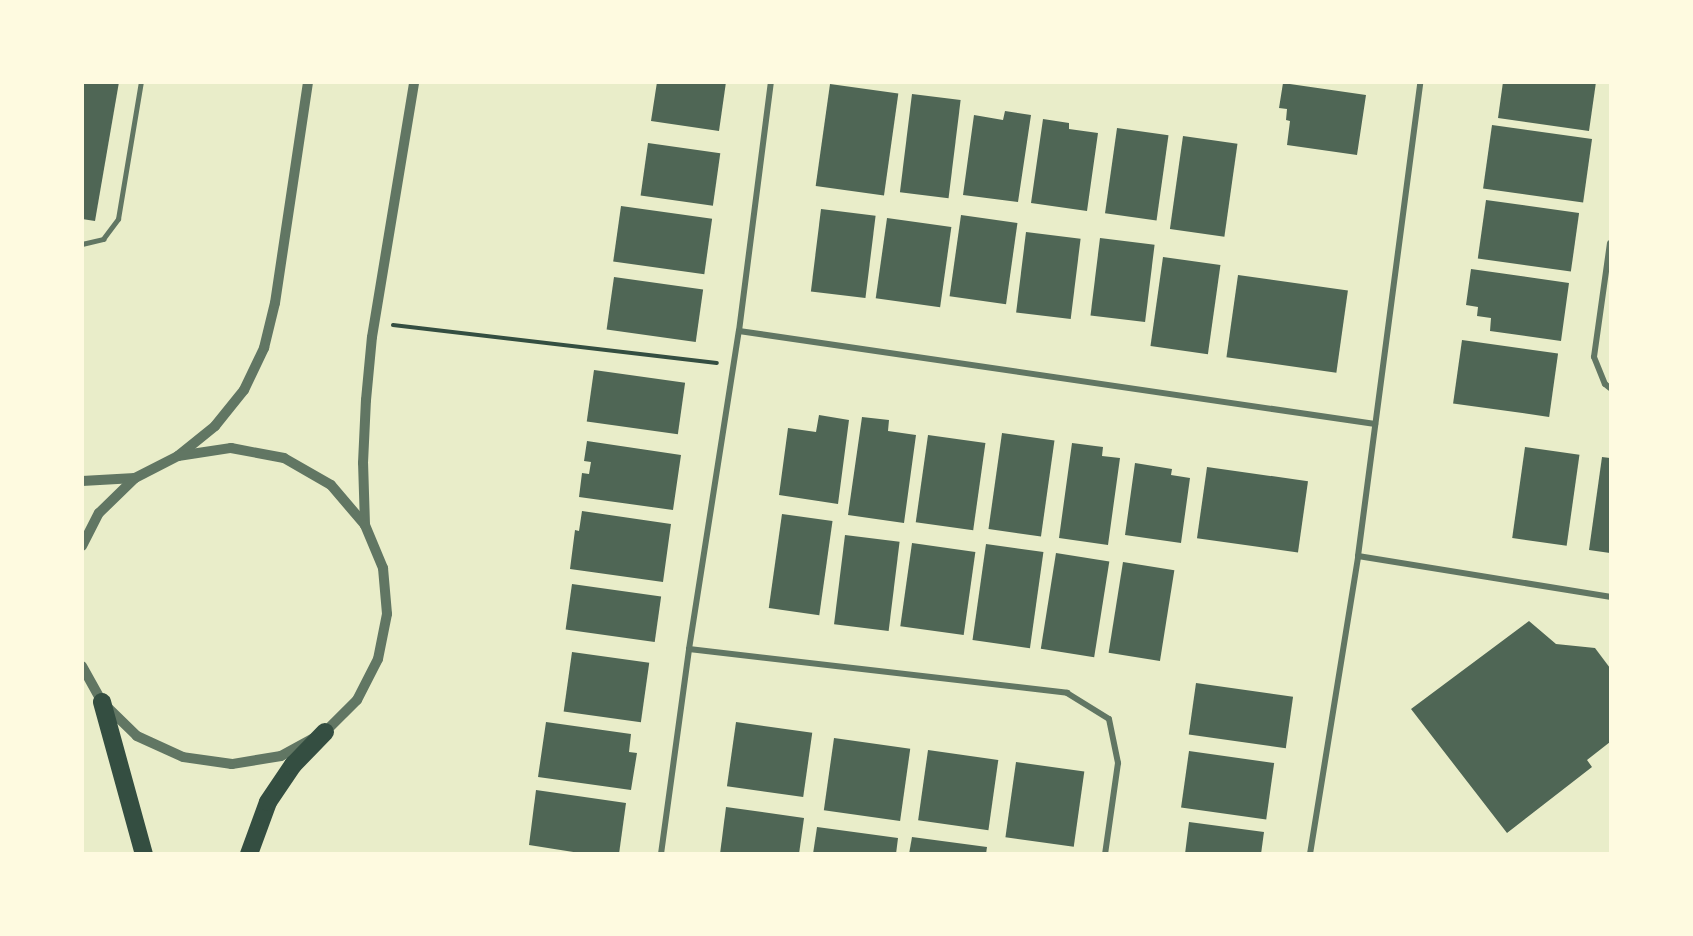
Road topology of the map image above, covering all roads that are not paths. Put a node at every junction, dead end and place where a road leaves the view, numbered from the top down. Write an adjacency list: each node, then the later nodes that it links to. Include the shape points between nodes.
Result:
1 (141, 82): 9 (lane, via 118,219 103,239)
2 (302, 82): 7 (street)
3 (308, 82): 7 (street)
4 (414, 82): 16 (street, via 366,400)
5 (771, 82): 10 (street)
6 (1420, 82): 12 (street)
7 (300, 140): 13 (street, via 275,303 264,348 244,390 214,426)
8 (1611, 243): 11 (street, via 1594,357 1605,384)
9 (82, 244)
10 (740, 331): 12 (street); 20 (street)
11 (1611, 388)
12 (1375, 424): 18 (street)
13 (178, 456): 14 (street); 16 (street, via 231,448 284,458 330,485)
14 (135, 478): 15 (street); 17 (street, via 99,513)
15 (82, 482)
16 (365, 525): 23 (street, via 383,568 387,614 378,659 357,700)
17 (82, 546)
18 (1358, 556): 19 (street); 28 (street)
19 (1611, 597)
20 (689, 649): 26 (street); 27 (street, via 1067,693 1109,718 1118,763)
21 (82, 666): 22 (street)
22 (102, 702): 23 (street, via 137,736 183,758 232,764 281,756); 24 (highway)
23 (325, 732): 25 (highway, via 293,765 268,802)
24 (144, 854)
25 (249, 854)
26 (661, 854)
27 (1105, 854)
28 (1310, 854)

